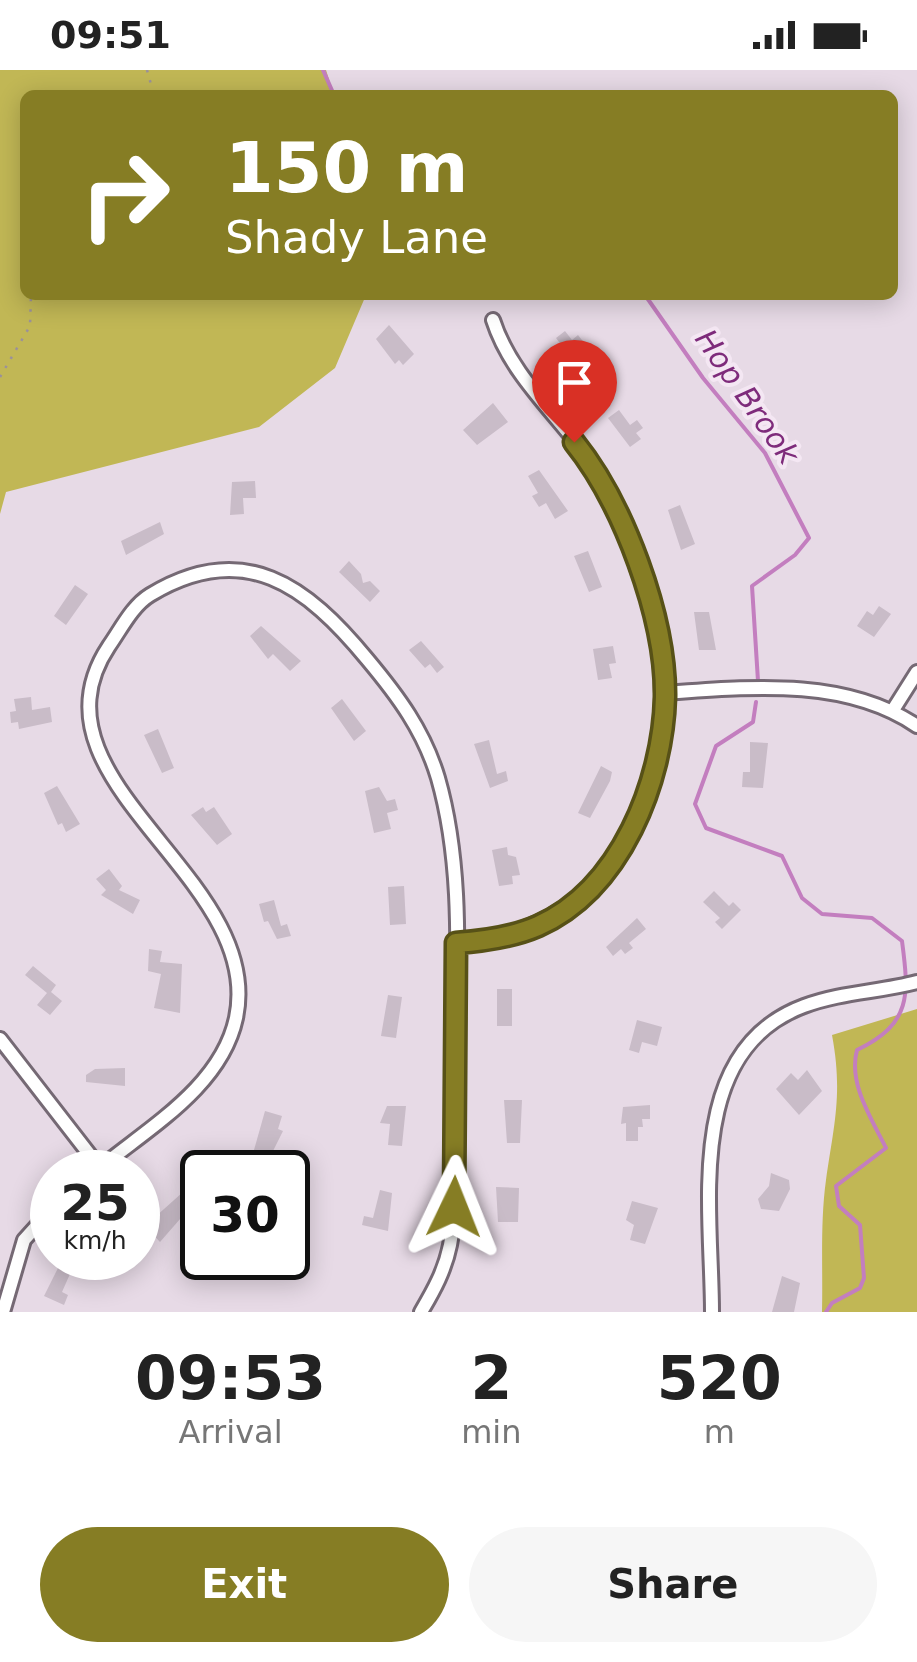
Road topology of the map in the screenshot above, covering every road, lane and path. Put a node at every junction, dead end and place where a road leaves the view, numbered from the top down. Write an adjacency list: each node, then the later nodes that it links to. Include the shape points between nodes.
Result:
1 (31, 300): 3 (path, via 30,326)
2 (493, 320): 5 (street, via 502,346 592,464 624,524 644,585)
3 (0, 377)
4 (917, 672): 6 (street)
5 (665, 693): 6 (street, via 814,690); 8 (street, via 661,748 636,820 611,864 541,925)
6 (894, 710): 7 (street)
7 (917, 726)
8 (456, 943): 12 (street, via 448,824 424,734 340,626 281,580 228,570 149,596 104,654 90,716 114,784 220,918 237,966 236,1018 215,1068); 15 (street, via 454,1207 442,1275)
9 (915, 983): 16 (street, via 802,1006 751,1037 732,1065 720,1092 712,1147)
10 (0, 1040): 11 (street)
11 (83, 1150)
12 (122, 1150)
13 (30, 1234): 14 (street)
14 (3, 1312)
15 (421, 1312)
16 (712, 1312)

